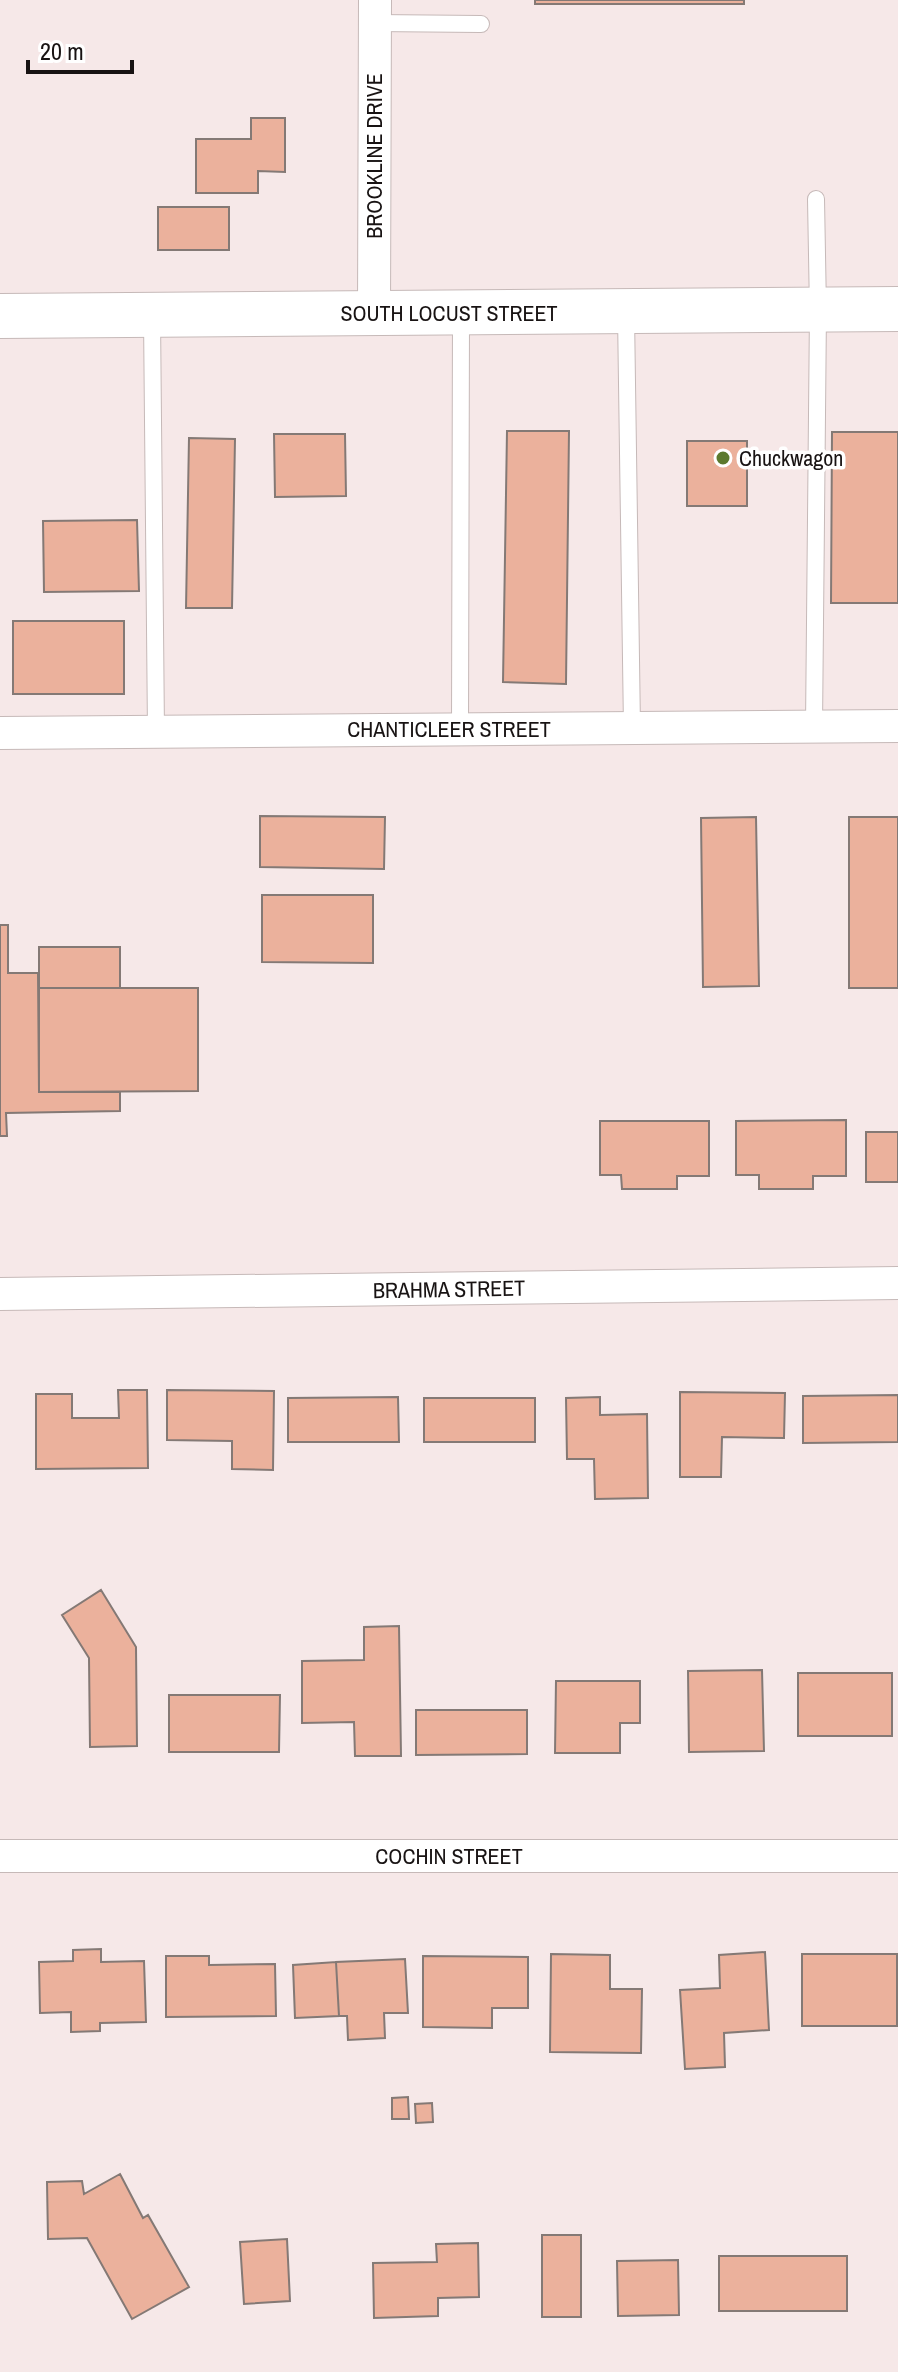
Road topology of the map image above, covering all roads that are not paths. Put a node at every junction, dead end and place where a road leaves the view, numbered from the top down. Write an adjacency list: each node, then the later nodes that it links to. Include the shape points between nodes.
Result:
1 (374, 12): 2 (lane); 8 (street, BROOKLINE DRIVE)
2 (481, 24)
3 (816, 199): 5 (lane)
4 (898, 309): 5 (main road, SOUTH LOCUST STREET)
5 (818, 310): 7 (main road, SOUTH LOCUST STREET); 12 (lane)
6 (461, 312): 7 (main road, SOUTH LOCUST STREET); 8 (main road, SOUTH LOCUST STREET); 14 (lane)
7 (626, 312): 13 (lane)
8 (374, 313): 9 (main road, SOUTH LOCUST STREET)
9 (152, 315): 10 (main road, SOUTH LOCUST STREET); 15 (lane)
10 (0, 316)
11 (898, 726): 12 (street, CHANTICLEER STREET)
12 (814, 727): 13 (street, CHANTICLEER STREET)
13 (632, 728): 14 (street, CHANTICLEER STREET)
14 (460, 729): 15 (street, CHANTICLEER STREET)
15 (156, 732): 16 (street, CHANTICLEER STREET)
16 (0, 733)
17 (898, 1283): 18 (street, BRAHMA STREET)
18 (0, 1294)
19 (0, 1856): 20 (street, COCHIN STREET)
20 (898, 1856)

